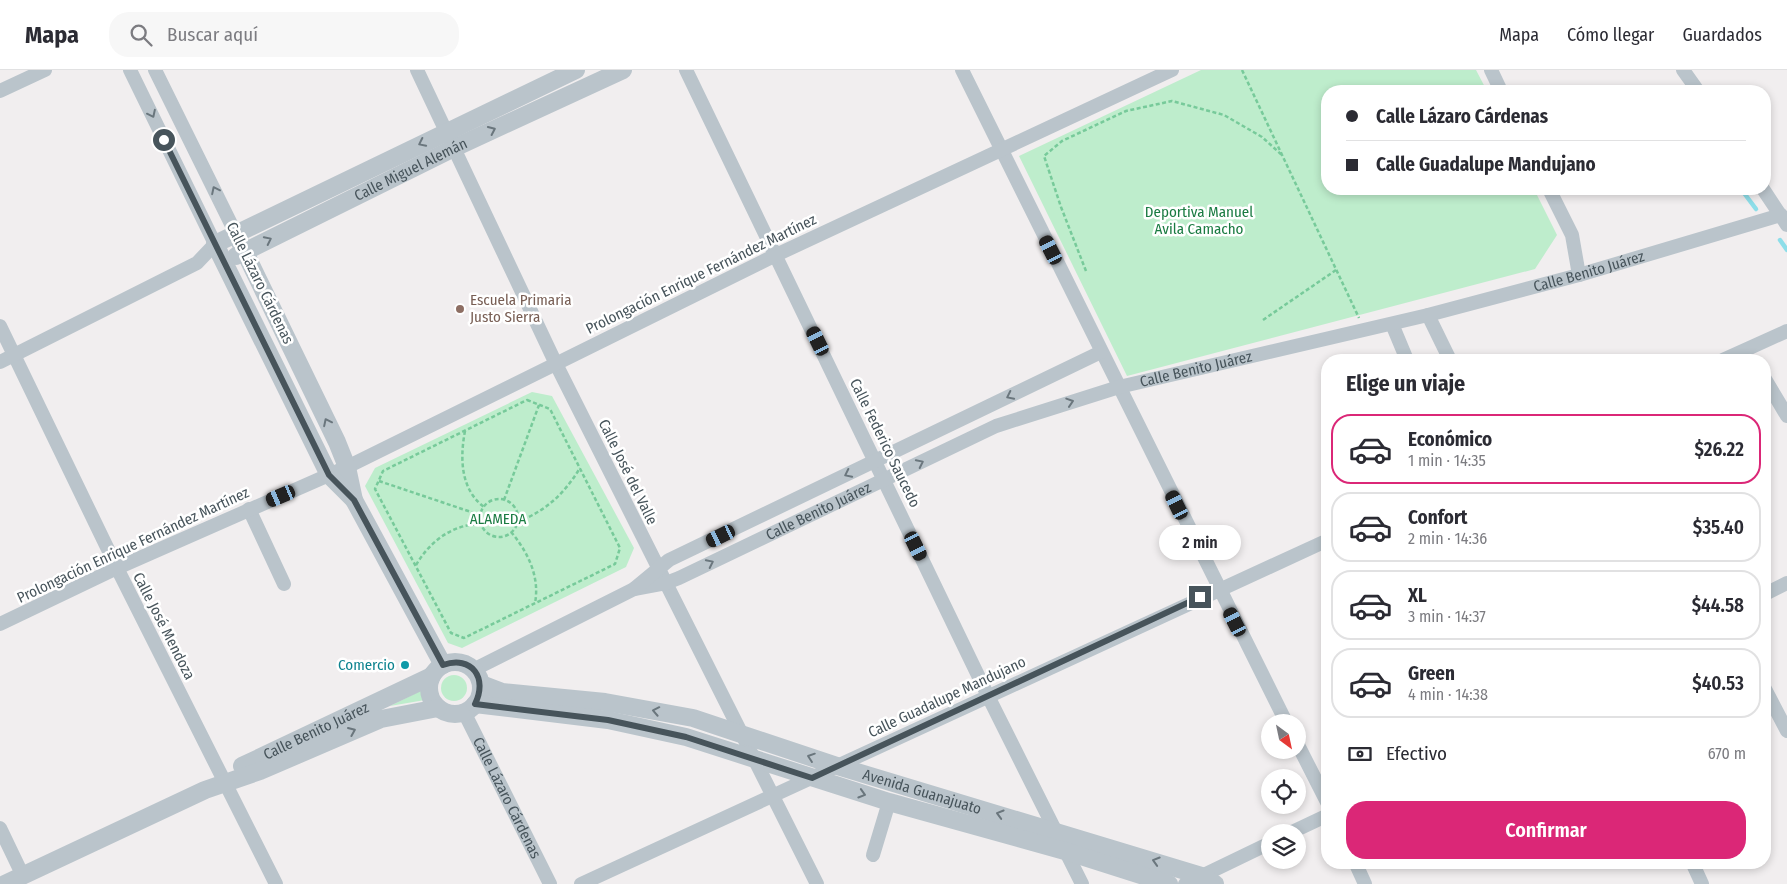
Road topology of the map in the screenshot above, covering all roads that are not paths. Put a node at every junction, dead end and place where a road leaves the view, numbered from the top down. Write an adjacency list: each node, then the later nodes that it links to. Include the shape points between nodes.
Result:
1 (45, 70): 14 (street)
2 (130, 70): 22 (street, Calle Lázaro Cárdenas, one-way to 22)
3 (155, 70): 21 (street, Calle Lázaro Cárdenas, one-way to 3)
4 (417, 70): 15 (street, Calle José del Valle)
5 (576, 70): 15 (street, Calle Miguel Alemán)
6 (623, 70): 16 (street, Calle Miguel Alemán, one-way to 6)
7 (686, 70): 24 (street, Calle Federico Saucedo)
8 (962, 70): 17 (street)
9 (1172, 70): 17 (street, Prolongación Enrique Fernández Martínez)
10 (1491, 70): 12 (street)
11 (1683, 70): 13 (street)
12 (1498, 85)
13 (1694, 85)
14 (0, 91)
15 (446, 132): 16 (street, Calle José del Valle); 21 (street, Calle Miguel Alemán, one-way to 21)
16 (454, 148): 23 (street, Calle Miguel Alemán, one-way to 16); 38 (street, Calle José del Valle)
17 (1000, 149): 24 (street, Prolongación Enrique Fernández Martínez); 32 (street)
18 (1552, 195): 27 (street, via 1572,235)
19 (1767, 195): 20 (street)
20 (1784, 220): 27 (street, Calle Benito Juárez)
21 (236, 234): 22 (street, Calle Miguel Alemán); 23 (street, Calle Lázaro Cárdenas)
22 (216, 244): 25 (street, Calle Lázaro Cárdenas); 26 (street, Calle Miguel Alemán)
23 (244, 252): 25 (street, Calle Miguel Alemán); 43 (street, Calle Lázaro Cárdenas, one-way to 23)
24 (776, 256): 38 (street, Prolongación Enrique Fernández Martínez); 42 (street, Calle Federico Saucedo)
25 (224, 262): 26 (street, Calle Miguel Alemán); 44 (street, Calle Lázaro Cárdenas)
26 (197, 263): 36 (street, Calle Miguel Alemán)
27 (1579, 275): 28 (street, Calle Benito Juárez)
28 (1428, 315): 29 (street, Calle Benito Juárez); 34 (street)
29 (1392, 324): 33 (street); 39 (street, Calle Benito Juárez)
30 (0, 326): 36 (street, Calle José Mendoza)
31 (1787, 330): 35 (street)
32 (1101, 352): 39 (street); 42 (street, Calle Benito Juárez, one-way to 42)
33 (1404, 354)
34 (1447, 354)
35 (1750, 354)
36 (14, 355): 37 (street, Calle Miguel Alemán); 49 (street, Calle José Mendoza)
37 (0, 362)
38 (556, 364): 43 (street, Prolongación Enrique Fernández Martínez); 50 (street, Calle José del Valle)
39 (1119, 386): 45 (street, Calle Benito Juárez, one-way to 39, via 996,426); 55 (street)
40 (1771, 390): 41 (street)
41 (1787, 416)
42 (876, 461): 45 (street, Calle Federico Saucedo); 50 (street, Calle Benito Juárez, one-way to 50, via 669,560)
43 (347, 466): 44 (street, Prolongación Enrique Fernández Martínez); 46 (street, Calle Lázaro Cárdenas)
44 (329, 475): 46 (street, Calle Lázaro Cárdenas); 47 (street, Prolongación Enrique Fernández Martínez)
45 (885, 479): 53 (street, Calle Benito Juárez, one-way to 45); 60 (street, Calle Federico Saucedo)
46 (354, 500): 58 (street, Calle Lázaro Cárdenas)
47 (249, 509): 49 (street, Prolongación Enrique Fernández Martínez); 52 (street)
48 (1321, 543): 55 (street, Calle Guadalupe Mandujano)
49 (117, 568): 57 (street, Prolongación Enrique Fernández Martínez); 72 (street, Calle José Mendoza)
50 (658, 569): 53 (street, Calle José del Valle); 54 (street, Calle Benito Juárez)
51 (1787, 583): 56 (street)
52 (284, 584)
53 (666, 584): 54 (street, Calle Benito Juárez); 67 (street, Calle José del Valle)
54 (634, 588): 59 (street, Calle Benito Juárez)
55 (1218, 589): 60 (street, Calle Guadalupe Mandujano); 65 (street)
56 (1771, 590)
57 (0, 624)
58 (437, 670): 59 (street, via 459,662); 62 (street, via 429,693); 64 (street, Calle Benito Juárez)
59 (477, 677): 63 (street, via 480,695); 67 (street, Avenida Guanajuato, one-way to 59, via 693,718 605,702 502,692)
60 (988, 696): 70 (street, Calle Guadalupe Mandujano); 79 (street, Calle Federico Saucedo)
61 (1771, 700): 66 (street)
62 (438, 708): 63 (street, via 455,714); 64 (street, Calle Benito Juárez)
63 (470, 708): 68 (street, Avenida Guanajuato, via 608,720 686,737); 89 (street, Calle Lázaro Cárdenas)
64 (377, 712): 72 (street, Calle Benito Juárez)
65 (1282, 714)
66 (1787, 731)
67 (743, 734): 68 (street, Calle José del Valle); 70 (street, Avenida Guanajuato, one-way to 67)
68 (754, 758): 71 (street, Avenida Guanajuato); 74 (street, Calle José del Valle)
69 (1305, 759): 73 (street)
70 (837, 766): 71 (street, Calle Guadalupe Mandujano); 79 (street, Avenida Guanajuato, one-way to 70)
71 (812, 778): 74 (street, Calle Guadalupe Mandujano); 75 (street, Avenida Guanajuato, one-way to 75)
72 (224, 780): 85 (street, Calle Benito Juárez); 88 (street, Calle José Mendoza)
73 (1321, 790)
74 (774, 794): 90 (street, Calle Guadalupe Mandujano); 91 (street, Calle José del Valle)
75 (889, 802): 81 (street, Avenida Guanajuato); 82 (street)
76 (1321, 818): 77 (street)
77 (1306, 825)
78 (0, 828): 85 (street)
79 (1054, 830): 81 (street, Calle Federico Saucedo); 86 (street, Avenida Guanajuato, one-way to 79)
80 (1261, 848): 86 (street)
81 (1065, 851): 92 (street, Calle Federico Saucedo); 93 (street, Avenida Guanajuato)
82 (873, 855)
83 (1358, 869): 95 (street)
84 (1695, 869): 96 (street)
85 (23, 876): 87 (street, Calle Benito Juárez)
86 (1209, 880): 94 (street)
87 (5, 884)
88 (276, 884)
89 (550, 884)
90 (581, 884)
91 (817, 884)
92 (1082, 884)
93 (1169, 884)
94 (1186, 884)
95 (1365, 884)
96 (1702, 884)

